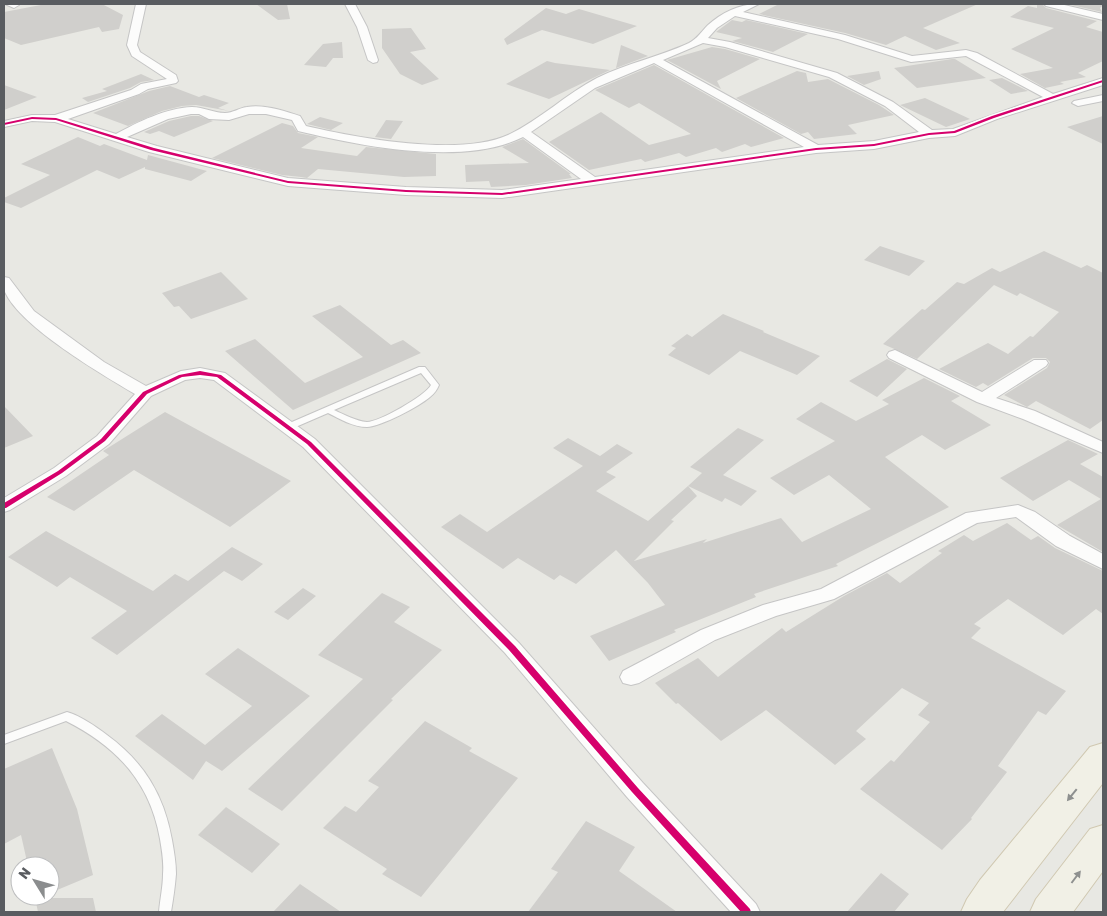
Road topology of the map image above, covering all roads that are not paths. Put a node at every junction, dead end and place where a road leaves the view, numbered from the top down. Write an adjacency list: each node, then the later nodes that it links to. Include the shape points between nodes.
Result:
1 (141, 4): 14 (street, via 132,45 136,54 172,77 172,81 145,86)
2 (350, 4): 9 (street)
3 (754, 4): 5 (street)
4 (1048, 4): 6 (street)
5 (734, 13): 7 (street, via 712,27); 11 (street, via 840,37 911,59 958,53 973,55)
6 (1103, 17)
7 (703, 40): 8 (street); 17 (street, via 833,75 889,104)
8 (654, 59): 16 (street, via 593,85); 19 (street)
9 (373, 60)
10 (1103, 81): 11 (street)
11 (1051, 97): 17 (street, via 954,132)
12 (1103, 98): 13 (street)
13 (1078, 102)
14 (56, 119): 15 (street, via 32,118); 18 (street)
15 (4, 124)
16 (524, 132): 18 (street, via 496,143 446,148 319,133 302,128 296,118 266,111 248,110 229,117 209,116 198,109 162,117); 20 (street)
17 (930, 134): 19 (street, via 874,145)
18 (116, 138): 20 (street, via 264,177 322,186 502,194)
19 (816, 149): 20 (street)
20 (592, 181)
21 (4, 281): 24 (street, via 29,314 98,365)
22 (895, 355): 25 (street)
23 (1040, 363): 25 (street)
24 (145, 393): 27 (street, via 181,376 219,376); 29 (street, via 103,440 60,472)
25 (983, 399): 28 (street, via 1029,415)
26 (328, 410): 26 (lane, via 356,423 373,424 426,397 434,391 435,385 422,369); 27 (lane)
27 (288, 427): 36 (street, via 309,442 512,648 635,790)
28 (1103, 448)
29 (4, 506)
30 (1103, 562): 31 (street, via 1018,512 973,517 840,588 770,610 708,635)
31 (631, 677)
32 (4, 740): 35 (lane, via 66,716 86,725 143,777 159,809 169,864)
33 (1103, 757): 37 (main road, one-way to 37)
34 (1103, 841): 38 (main road, one-way to 34)
35 (165, 912)
36 (747, 912)
37 (981, 912)
38 (1050, 912)

